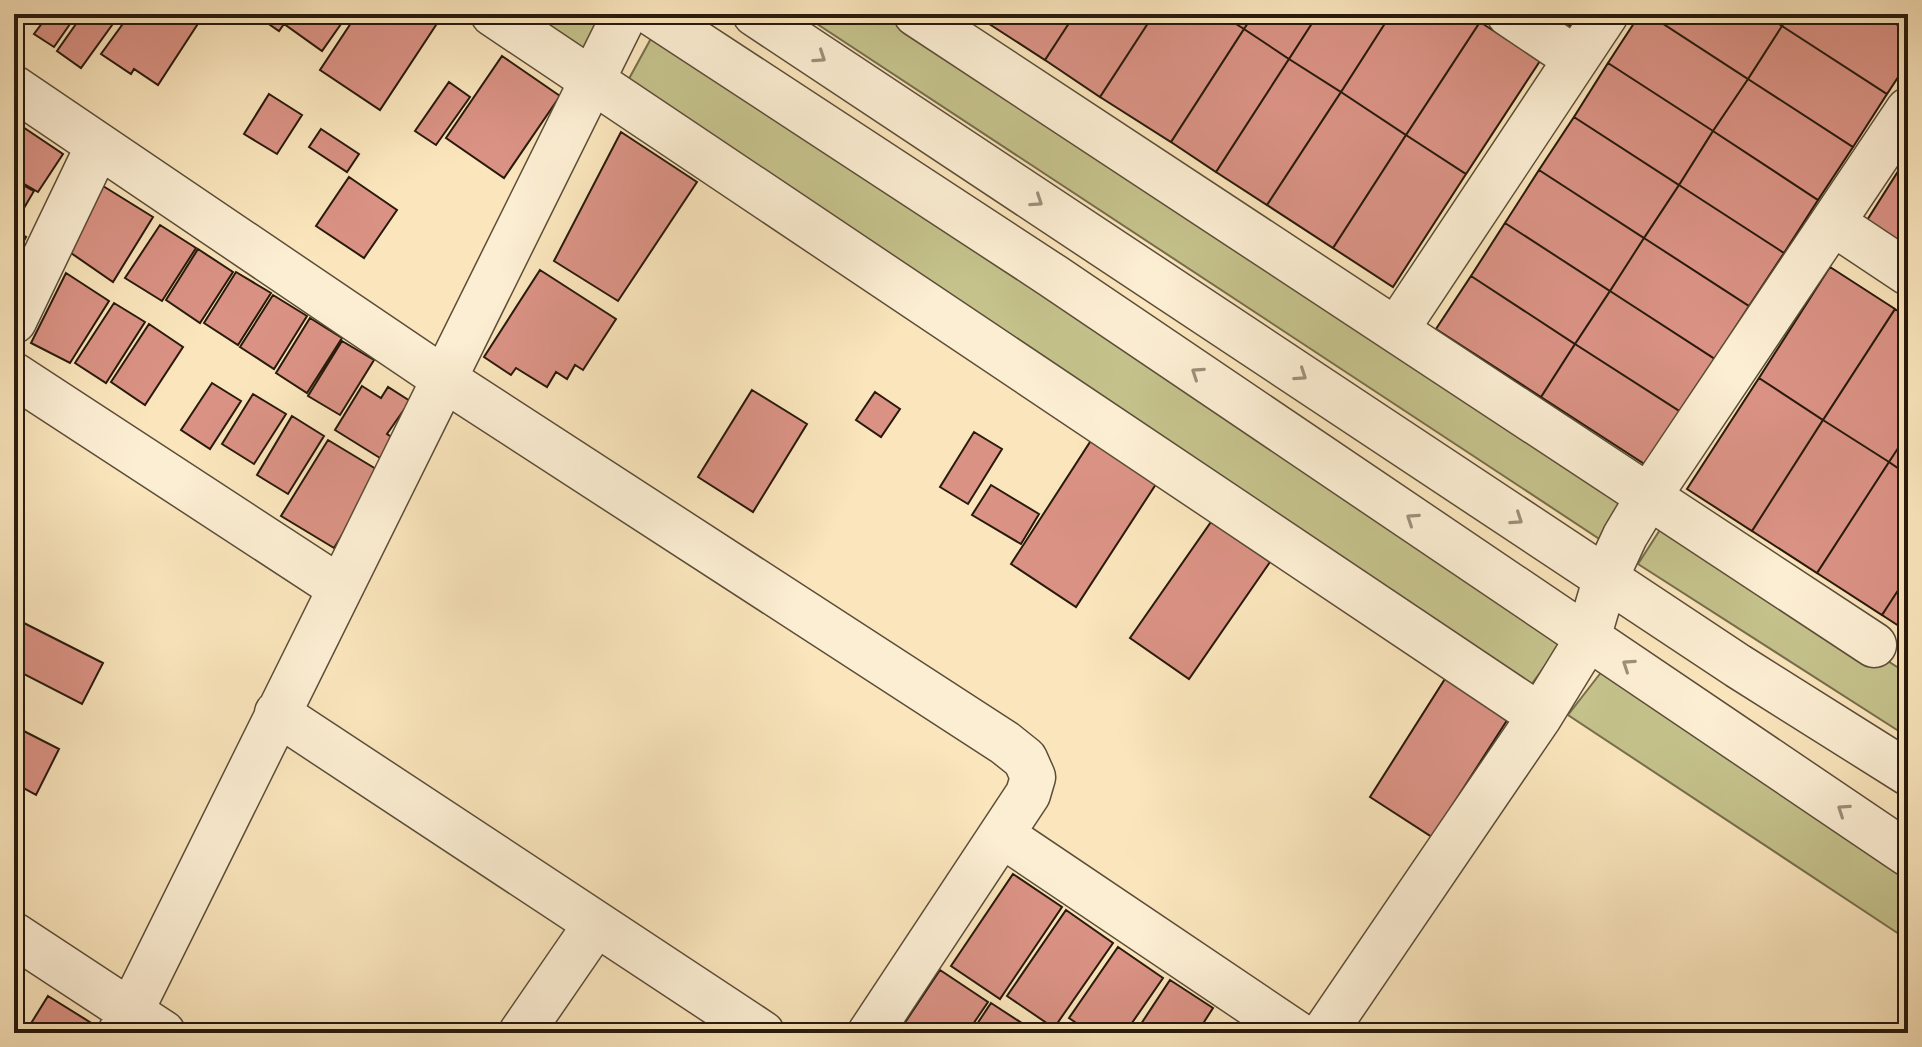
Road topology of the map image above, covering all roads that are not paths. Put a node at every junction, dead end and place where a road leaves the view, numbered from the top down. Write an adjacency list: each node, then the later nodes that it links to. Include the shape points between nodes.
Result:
1 (493, 14): 9 (street)
2 (625, 14): 9 (street)
3 (653, 14): 22 (street, one-way to 3, via 1053,276)
4 (755, 14): 20 (street, one-way to 20)
5 (916, 14): 16 (street)
6 (1509, 14): 8 (street)
7 (1606, 14): 8 (street)
8 (1576, 59): 16 (street)
9 (592, 79): 18 (street); 25 (street)
10 (14, 88): 12 (street)
11 (1908, 110): 13 (street)
12 (98, 146): 15 (street); 18 (street)
13 (1833, 223): 14 (street); 19 (street)
14 (1908, 273)
15 (14, 321)
16 (1396, 330): 19 (street)
17 (14, 375): 21 (street)
18 (444, 379): 21 (street); 27 (street, via 1025,759 1033,777 1028,794)
19 (1649, 496): 20 (street); 23 (street)
20 (1606, 577): 22 (street); 26 (street)
21 (340, 588): 24 (street)
22 (1588, 638): 25 (street); 28 (street, one-way to 22)
23 (1874, 645)
24 (277, 713): 29 (street); 31 (street)
25 (1540, 716): 36 (street)
26 (1908, 773)
27 (1002, 835): 34 (street); 35 (street)
28 (1908, 854)
29 (596, 924): 32 (street); 33 (street)
30 (14, 935): 31 (street)
31 (138, 1026)
32 (521, 1033)
33 (762, 1033)
34 (870, 1033)
35 (1296, 1033)
36 (1324, 1033)

